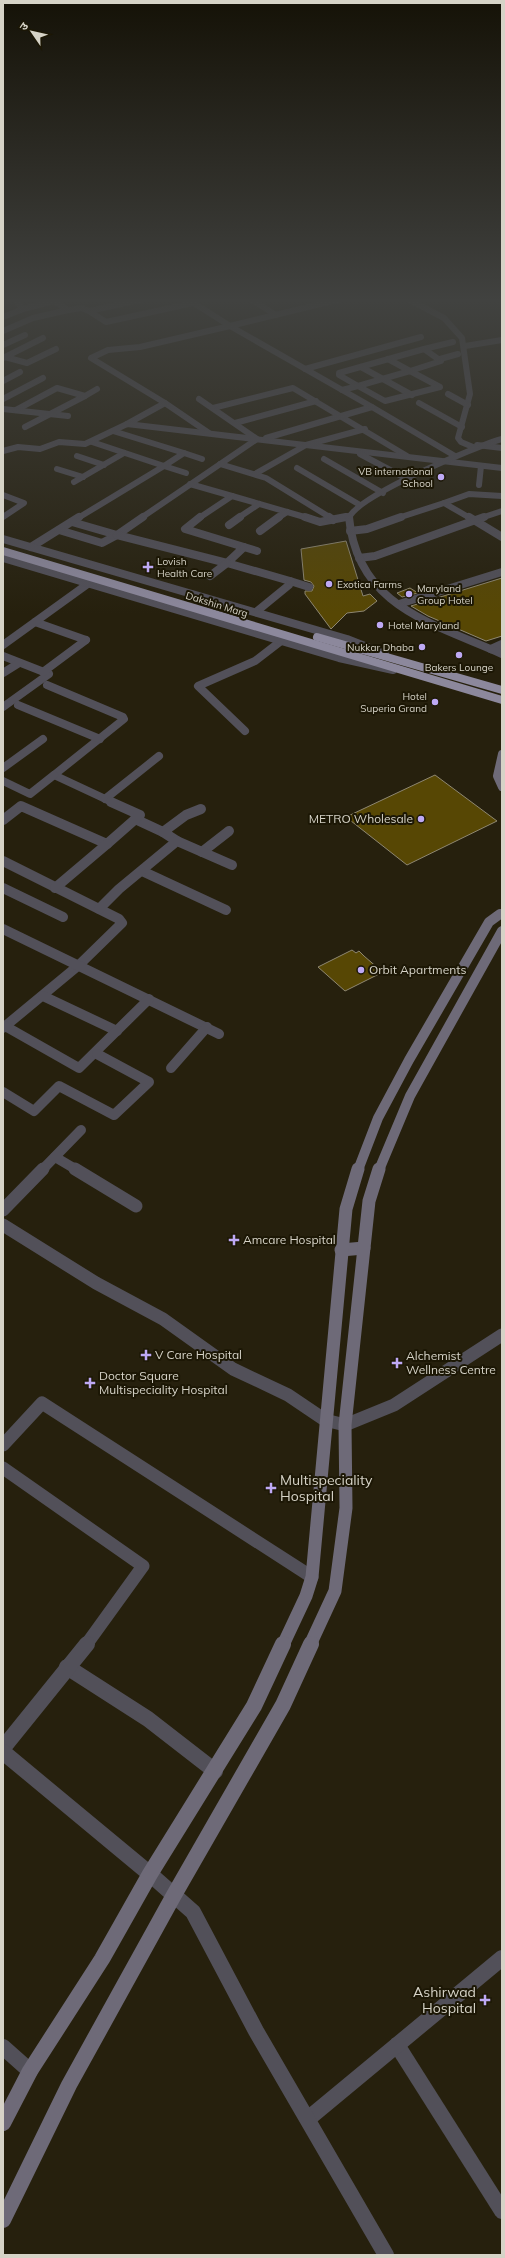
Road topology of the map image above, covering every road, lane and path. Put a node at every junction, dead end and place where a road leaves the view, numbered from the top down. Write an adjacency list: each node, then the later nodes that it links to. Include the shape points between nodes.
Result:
1 (26, 403): 18 (street)
2 (71, 403): 21 (street)
3 (165, 403): 25 (street); 30 (street)
4 (206, 403): 14 (street)
5 (232, 403): 14 (street)
6 (244, 403): 19 (street)
7 (284, 403): 15 (street)
8 (308, 403): 15 (street)
9 (320, 403): 23 (street)
10 (364, 403): 16 (street)
11 (419, 403): 27 (street)
12 (465, 403): 13 (street)
13 (468, 405): 27 (street)
14 (213, 408): 24 (street)
15 (291, 408): 19 (street)
16 (372, 408): 23 (street); 42 (street)
17 (3, 409): 18 (street)
18 (13, 410): 20 (street); 21 (street)
19 (257, 412): 24 (street)
20 (3, 413)
21 (50, 414): 22 (street); 26 (street)
22 (68, 416)
23 (344, 416): 28 (street); 31 (street)
24 (235, 423): 31 (street)
25 (127, 424): 29 (street); 30 (street)
26 (25, 427)
27 (462, 427): 35 (street, via 459,440)
28 (365, 429): 34 (street); 43 (street)
29 (113, 431): 33 (street); 40 (street)
30 (211, 434): 31 (street)
31 (259, 439): 34 (street); 47 (street)
32 (502, 439): 35 (street)
33 (92, 442): 37 (street, via 58,442 40,449 18,447); 39 (street)
34 (306, 445): 38 (street); 55 (street)
35 (475, 446): 36 (street); 42 (street)
36 (502, 448)
37 (3, 451)
38 (356, 451): 43 (street); 57 (street)
39 (124, 453): 48 (street); 49 (street)
40 (184, 454): 44 (street); 49 (street)
41 (77, 456): 48 (street)
42 (455, 456): 46 (street)
43 (409, 458): 46 (street)
44 (202, 459)
45 (324, 459): 61 (street)
46 (444, 462): 50 (street); 57 (street)
47 (220, 464): 55 (street); 59 (street)
48 (104, 465): 56 (street)
49 (164, 466): 54 (street); 74 (street)
50 (481, 466): 52 (street); 60 (street)
51 (297, 468): 67 (street)
52 (502, 468)
53 (57, 469): 56 (street)
54 (186, 473)
55 (255, 474): 72 (street, via 271,480)
56 (83, 478): 58 (street)
57 (409, 480): 61 (street)
58 (74, 482)
59 (190, 484): 63 (street); 79 (street)
60 (479, 485)
61 (384, 492): 67 (street)
62 (3, 495): 70 (street, via 24,503)
63 (232, 496): 66 (street); 84 (street, via 185,529)
64 (502, 496): 65 (street, via 469,494)
65 (444, 503): 73 (street); 78 (street, via 367,529)
66 (259, 504): 69 (street); 75 (street)
67 (360, 505): 71 (street)
68 (502, 511): 73 (street)
69 (287, 512): 72 (street, via 320,522); 77 (street)
70 (3, 517)
71 (349, 517): 72 (street); 78 (street)
72 (333, 520)
73 (472, 520): 80 (street); 88 (street, via 374,556)
74 (72, 522): 76 (street); 79 (street)
75 (229, 525)
76 (59, 530): 79 (street, via 102,542); 83 (street)
77 (260, 531)
78 (350, 531): 88 (street)
79 (117, 535): 89 (street)
80 (502, 538)
81 (3, 539): 83 (street, Dakshin Marg)
82 (3, 546): 90 (highway)
83 (31, 547): 97 (street, Dakshin Marg)
84 (244, 547): 85 (street); 89 (street)
85 (257, 551)
86 (3, 552): 90 (highway, Dakshin Marg)
87 (3, 558): 94 (street)
88 (359, 558): 96 (street, via 380,591)
89 (227, 563): 92 (street); 93 (street)
90 (69, 568): 106 (highway); 109 (highway, Dakshin Marg)
91 (502, 572): 96 (street)
92 (210, 576)
93 (290, 581): 95 (street); 97 (street, via 289,585)
94 (89, 583): 98 (street); 99 (street)
95 (309, 587)
96 (399, 604): 102 (street)
97 (256, 612): 106 (street, Dakshin Marg, via 347,639)
98 (35, 622): 101 (street); 107 (street, via 86,640)
99 (281, 641): 109 (street, via 338,658); 115 (street, via 255,661 198,686)
100 (502, 644): 102 (street)
101 (3, 645)
102 (491, 649): 103 (street)
103 (502, 654)
104 (4, 659): 105 (street)
105 (19, 663): 107 (street); 108 (street)
106 (410, 664): 111 (highway)
107 (43, 672): 114 (street, via 49,674 48,676)
108 (3, 673)
109 (425, 677): 112 (highway, Dakshin Marg)
110 (47, 685): 117 (street, via 123,717 121,722)
111 (502, 690)
112 (502, 700)
113 (18, 705): 117 (street)
114 (3, 707)
115 (245, 731)
116 (43, 739): 120 (street)
117 (100, 739): 121 (street)
118 (502, 754): 123 (main road, via 497,776)
119 (159, 756): 124 (street)
120 (3, 768)
121 (54, 775): 122 (street, via 30,794); 124 (street)
122 (3, 781)
123 (502, 787)
124 (105, 799): 126 (street, via 140,816)
125 (201, 810): 129 (street, via 186,815)
126 (135, 819): 129 (street); 131 (street)
127 (3, 820): 131 (street, via 21,806)
128 (229, 831): 132 (street)
129 (163, 832): 130 (street)
130 (177, 841): 132 (street); 135 (street)
131 (107, 844): 137 (street)
132 (202, 852): 134 (street)
133 (3, 861): 137 (street)
134 (232, 865)
135 (142, 871): 138 (street); 139 (street)
136 (3, 888): 141 (street)
137 (55, 888): 138 (street)
138 (99, 909): 144 (street, via 122,923)
139 (226, 910)
140 (501, 915): 160 (main road, via 489,922 378,1118 360,1163 346,1209)
141 (63, 917)
142 (3, 930): 144 (street)
143 (502, 931): 159 (main road, via 424,1067 396,1125 378,1168 369,1201)
144 (79, 965): 145 (street); 146 (street)
145 (43, 996): 147 (street, via 22,1010); 149 (street)
146 (149, 999): 148 (street); 149 (street)
147 (4, 1027): 151 (street, via 79,1068)
148 (207, 1027): 150 (street); 152 (street)
149 (117, 1031): 151 (street)
150 (220, 1034)
151 (96, 1054): 153 (street, via 149,1082 114,1115 59,1086 34,1111)
152 (171, 1068)
153 (3, 1092)
154 (81, 1130): 155 (street)
155 (55, 1157): 156 (street); 157 (street)
156 (136, 1206)
157 (3, 1210)
158 (3, 1225): 162 (street, via 96,1283 163,1319 233,1369 288,1395)
159 (364, 1248): 160 (main road); 163 (main road)
160 (341, 1250): 162 (main road)
161 (502, 1335): 163 (street, via 394,1405)
162 (325, 1420): 163 (street); 166 (main road)
163 (345, 1425): 172 (main road, via 346,1508 335,1591 283,1706)
164 (3, 1445): 166 (street, via 42,1402)
165 (3, 1468): 167 (street, via 143,1566)
166 (312, 1577): 170 (main road, via 306,1596 254,1706)
167 (67, 1667): 168 (street); 170 (street, via 148,1719)
168 (3, 1748)
169 (3, 1752): 171 (street)
170 (215, 1770): 171 (main road)
171 (150, 1874): 172 (street); 176 (main road, via 102,1960)
172 (174, 1895): 177 (street, via 193,1912 256,2031); 180 (main road, via 69,2084)
173 (502, 1958): 174 (street)
174 (397, 2045): 177 (street); 179 (street)
175 (3, 2047): 176 (street)
176 (30, 2071): 178 (main road)
177 (309, 2118): 181 (street)
178 (3, 2124)
179 (502, 2212)
180 (3, 2220)
181 (386, 2255)

